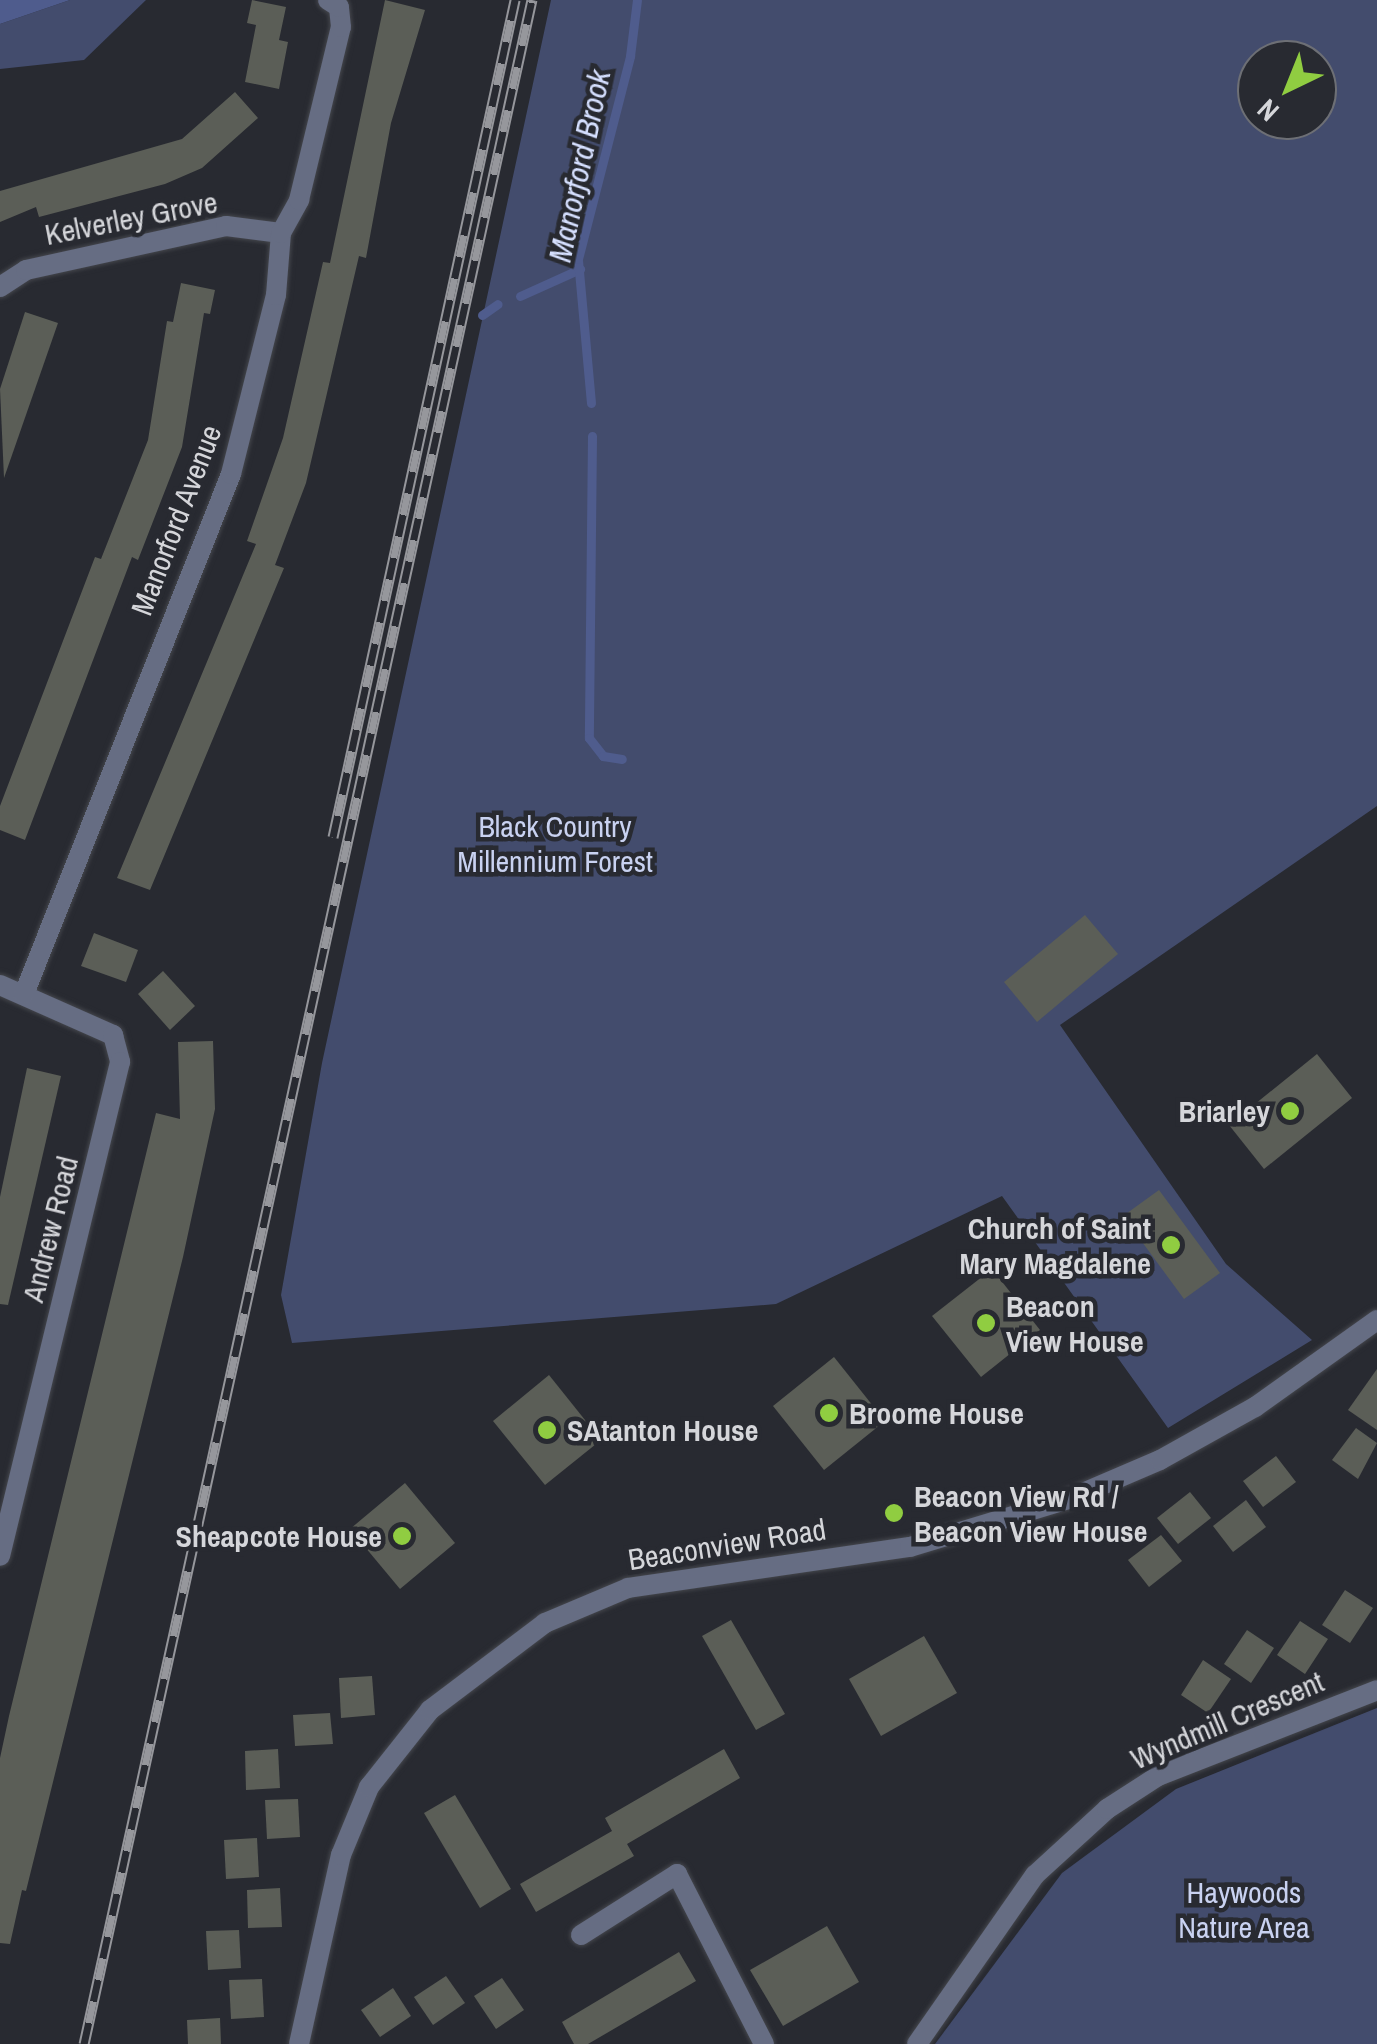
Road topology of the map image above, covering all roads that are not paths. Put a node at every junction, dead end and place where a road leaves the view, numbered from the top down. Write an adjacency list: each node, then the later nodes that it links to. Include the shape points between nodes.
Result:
1 (328, 0): 2 (street, Manorford Avenue, via 339,7 341,26 299,200)
2 (280, 233): 3 (street, Kelverley Grove, via 226,226 26,270); 5 (street, Manorford Avenue, via 276,296 232,474)
3 (0, 286)
4 (0, 985): 5 (street, Andrew Road)
5 (24, 994): 7 (street, Andrew Road, via 113,1035 120,1062)
6 (1377, 1320): 10 (street, Beaconview Road, via 1255,1407 1160,1460 1069,1499 910,1547 628,1588 544,1623 430,1710 368,1787 341,1854)
7 (0, 1556)
8 (1377, 1690): 12 (street, Wyndmill Crescent, via 1158,1776 1107,1809 1035,1875)
9 (581, 1935): 11 (street, via 677,1874)
10 (299, 2044)
11 (764, 2044)
12 (917, 2044)

